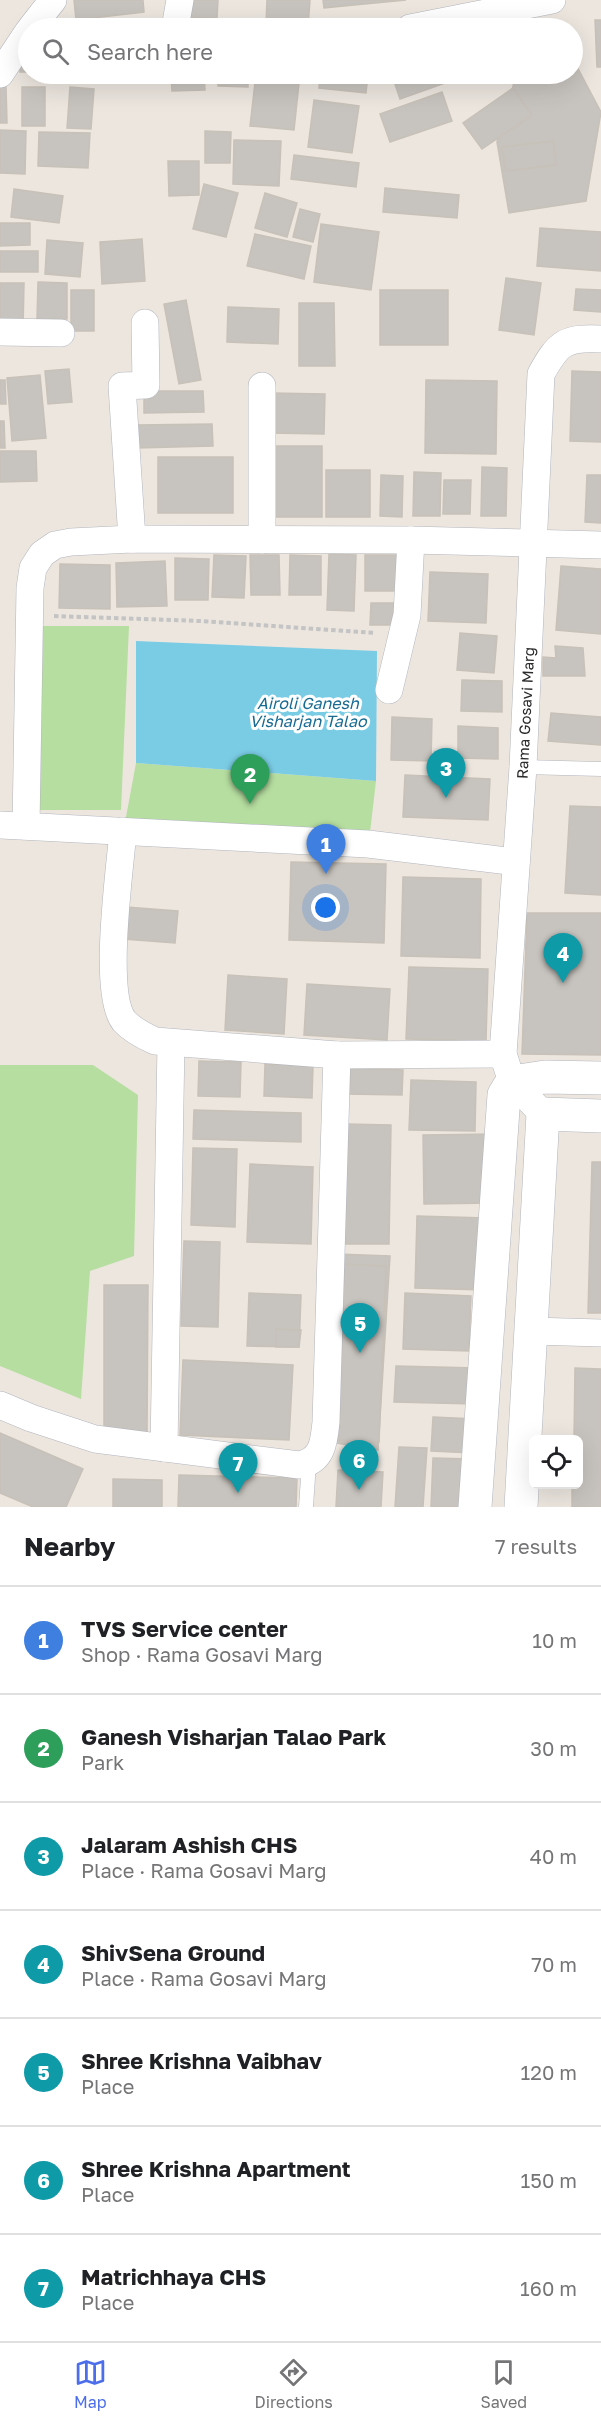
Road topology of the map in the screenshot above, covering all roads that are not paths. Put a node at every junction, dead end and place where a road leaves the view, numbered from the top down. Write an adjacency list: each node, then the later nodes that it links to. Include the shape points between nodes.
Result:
1 (53, 0): 4 (street)
2 (180, 0): 5 (street)
3 (552, 0): 6 (street)
4 (39, 18)
5 (177, 18)
6 (461, 18)
7 (18, 48): 8 (street)
8 (0, 74)
9 (145, 323): 14 (street, via 146,385 122,386)
10 (0, 332): 11 (street)
11 (61, 333)
12 (601, 339): 17 (street, Rama Gosavi Marg, via 563,342 541,374)
13 (262, 386): 15 (street)
14 (132, 539): 15 (street); 22 (street, via 55,545 42,554 33,568)
15 (262, 540): 16 (street)
16 (411, 540): 17 (street); 19 (street, via 406,615)
17 (535, 544): 18 (street); 20 (street, Rama Gosavi Marg)
18 (601, 545)
19 (389, 690)
20 (523, 767): 21 (lane); 24 (street, Rama Gosavi Marg)
21 (601, 770)
22 (13, 826): 23 (street)
23 (123, 831): 24 (street, via 368,844); 25 (street, via 113,988 122,1019 154,1041)
24 (516, 862): 27 (street, Rama Gosavi Marg)
25 (171, 1043): 26 (street); 34 (street)
26 (337, 1055): 27 (street); 35 (street, via 326,1422 319,1455)
27 (508, 1068): 28 (street, via 545,1077); 29 (street); 37 (street, via 501,1114)
28 (601, 1078)
29 (543, 1114): 30 (street); 31 (street)
30 (601, 1116)
31 (532, 1331): 32 (street); 38 (street)
32 (601, 1334)
33 (0, 1405): 34 (street, via 95,1439)
34 (164, 1448): 35 (street, via 299,1465)
35 (309, 1463): 36 (lane)
36 (306, 1507)
37 (475, 1507)
38 (521, 1507)

